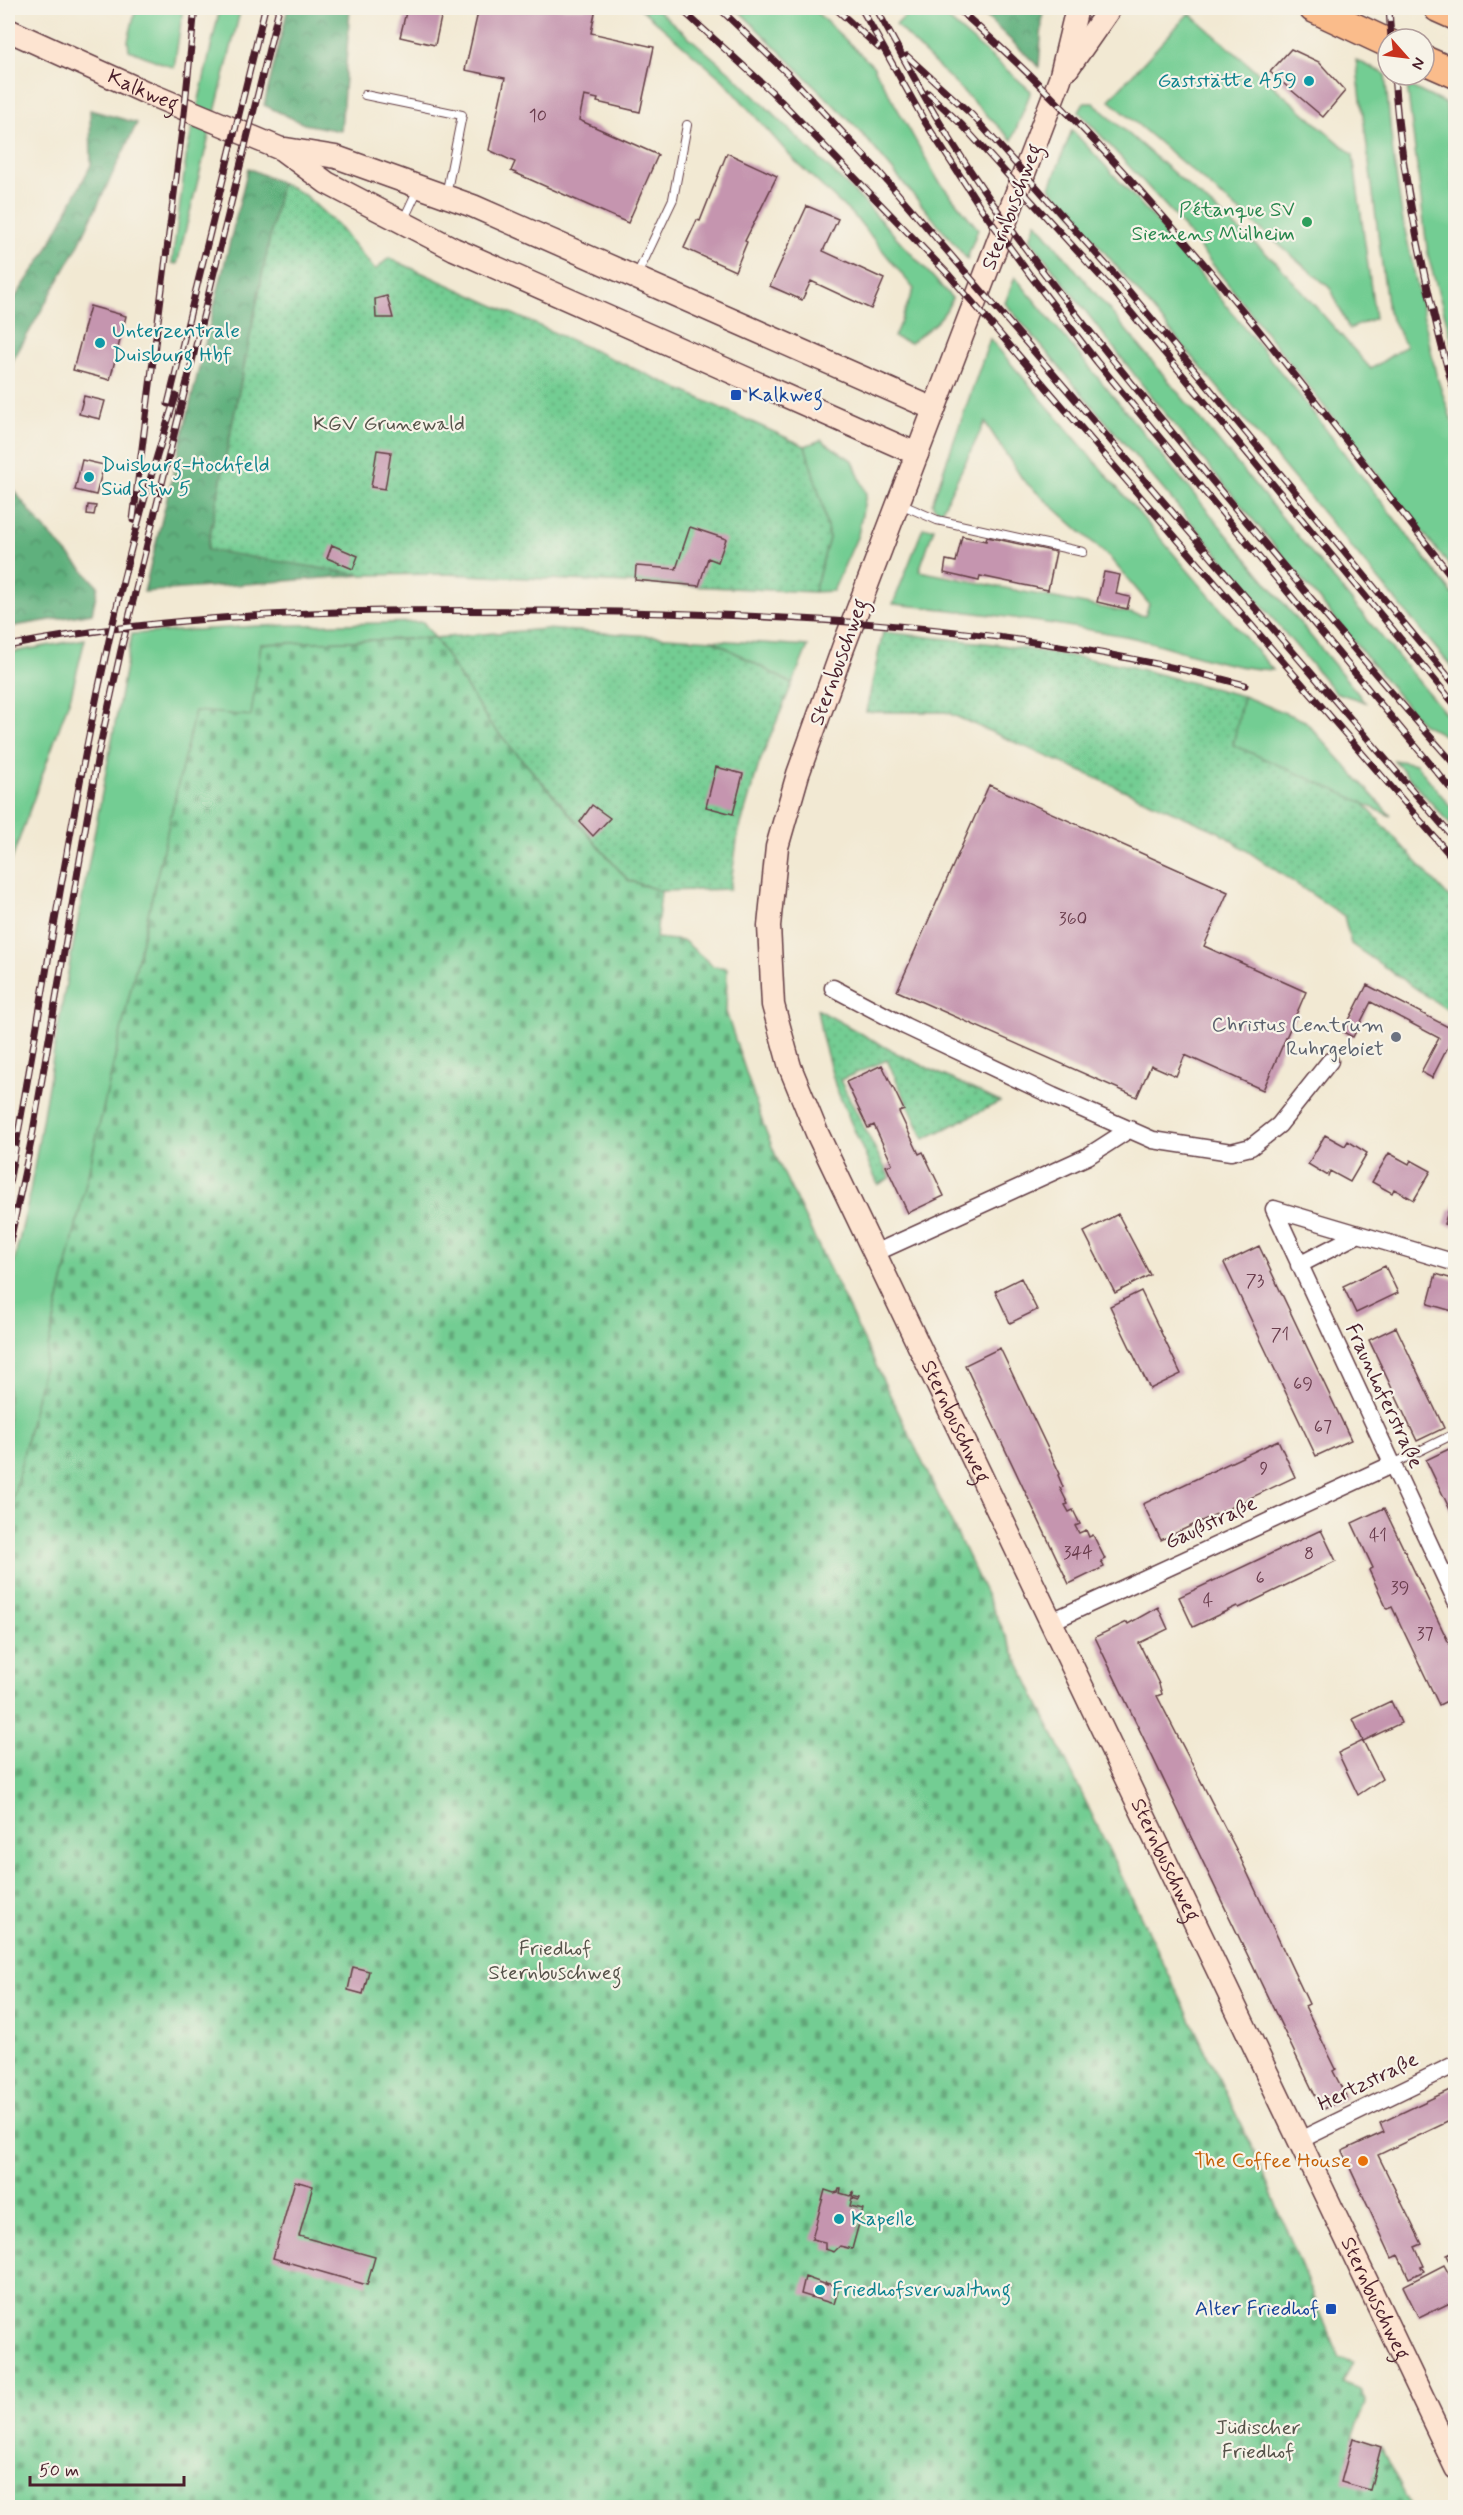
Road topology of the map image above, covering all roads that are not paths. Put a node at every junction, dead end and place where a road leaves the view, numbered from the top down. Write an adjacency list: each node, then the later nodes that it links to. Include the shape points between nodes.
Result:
1 (1077, 8): 10 (main road, Sternbuschweg)
2 (1110, 8): 10 (main road, Sternbuschweg)
3 (1313, 8): 7 (highway)
4 (1438, 8): 5 (highway)
5 (1455, 16)
6 (8, 30): 13 (main road, Kalkweg)
7 (1376, 37)
8 (1436, 65): 9 (highway)
9 (1455, 74)
10 (1060, 79): 18 (main road, Sternbuschweg)
11 (365, 95): 15 (lane, via 462,115)
12 (687, 125): 17 (lane, via 673,199)
13 (281, 149): 14 (main road, Kalkweg, via 336,158); 16 (main road, Kalkweg, via 327,183)
14 (420, 186): 15 (main road, Kalkweg); 16 (lane)
15 (446, 195): 17 (main road, Kalkweg)
16 (402, 223): 19 (main road, Kalkweg)
17 (636, 278): 18 (main road, Kalkweg)
18 (934, 409): 19 (main road, Sternbuschweg)
19 (917, 454): 20 (main road, Sternbuschweg)
20 (898, 503): 21 (lane, via 937,520); 26 (main road, Sternbuschweg, via 787,812 777,847 769,926 773,1005 790,1067)
21 (1083, 552)
22 (833, 988): 24 (street, via 905,1026)
23 (1330, 1061): 24 (street, via 1279,1125 1251,1147 1231,1152 1153,1140)
24 (1130, 1129): 26 (street, via 1088,1156)
25 (1357, 1234): 27 (street); 28 (street); 28 (street, Fraunhoferstraße, via 1274,1209)
26 (875, 1253): 32 (main road, Sternbuschweg)
27 (1455, 1263)
28 (1299, 1265): 30 (street, Fraunhoferstraße)
29 (1455, 1433): 30 (lane)
30 (1391, 1465): 31 (street, Fraunhoferstraße); 32 (street, Gaußstraße)
31 (1455, 1601)
32 (1050, 1622): 34 (main road, Sternbuschweg)
33 (1455, 2064): 34 (street, Hertzstraße)
34 (1300, 2140): 35 (main road, Sternbuschweg)
35 (1455, 2468)

